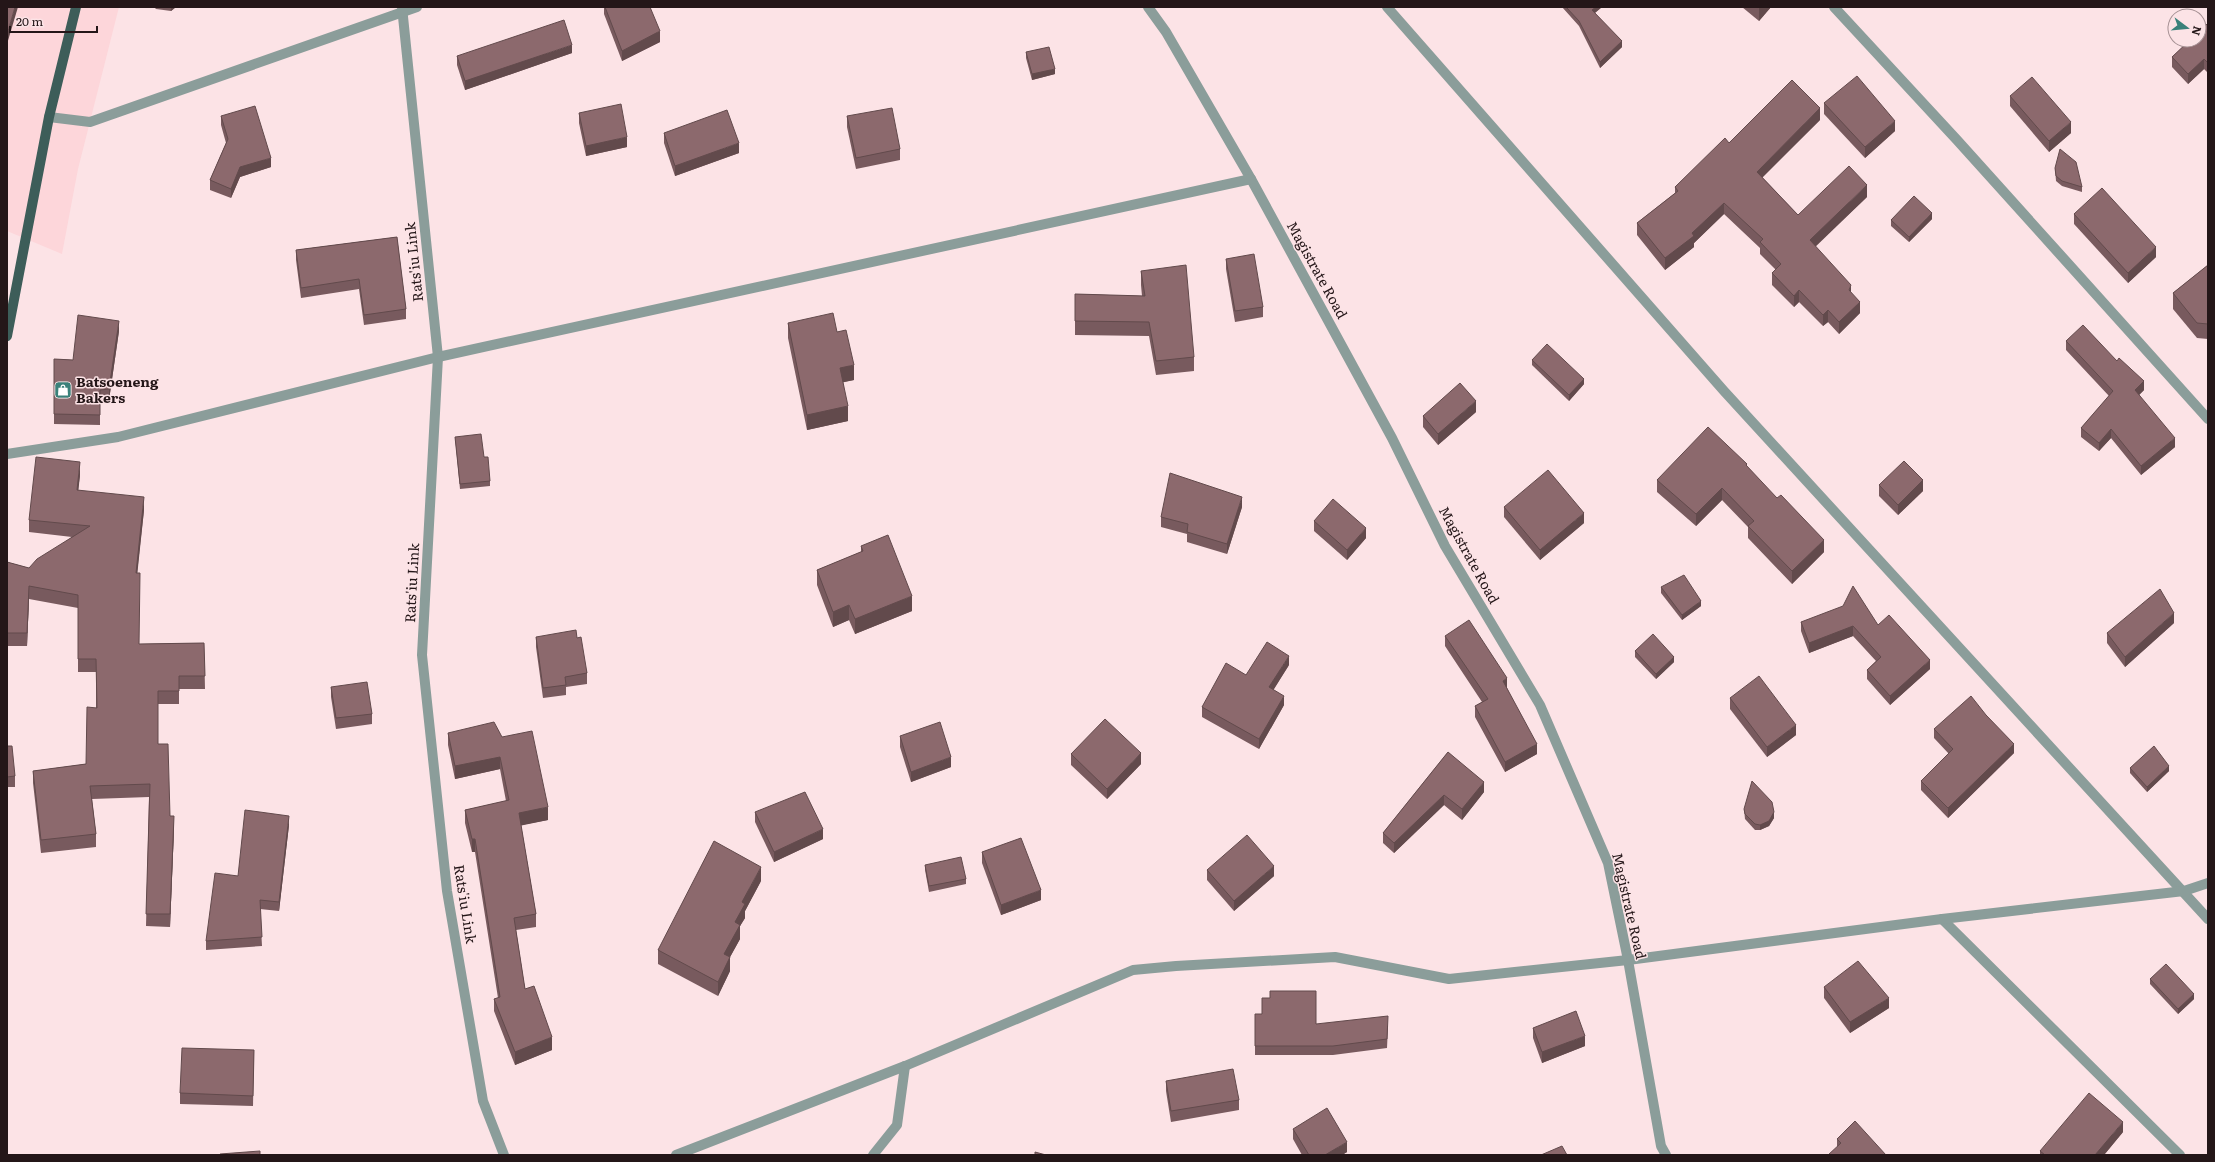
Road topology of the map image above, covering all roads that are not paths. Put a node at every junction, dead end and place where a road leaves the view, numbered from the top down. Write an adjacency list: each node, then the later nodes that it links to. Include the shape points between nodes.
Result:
1 (76, 7): 7 (main road)
2 (416, 7): 6 (street)
3 (1148, 7): 8 (street, Magistrate Road, via 1166,32)
4 (1387, 7): 14 (street, via 1724,391)
5 (1834, 7): 11 (street)
6 (402, 10): 7 (street, via 90,122); 10 (street, Rats'iu Link)
7 (48, 117): 9 (main road)
8 (1251, 179): 10 (street); 17 (street, Magistrate Road, via 1392,438 1445,546 1540,705 1608,863)
9 (7, 336)
10 (438, 357): 12 (street, via 118,437); 19 (street, Rats'iu Link, via 422,655 447,891 483,1101)
11 (2208, 419)
12 (7, 454)
13 (2208, 883): 14 (street)
14 (2184, 891): 15 (street); 16 (street)
15 (2208, 918)
16 (1942, 919): 17 (street); 23 (street)
17 (1628, 960): 18 (street, via 1449,980 1335,957 1133,970); 22 (street, Magistrate Road, via 1662,1146)
18 (905, 1066): 20 (street); 21 (street, via 897,1125)
19 (504, 1155)
20 (676, 1155)
21 (873, 1155)
22 (1666, 1155)
23 (2180, 1155)

